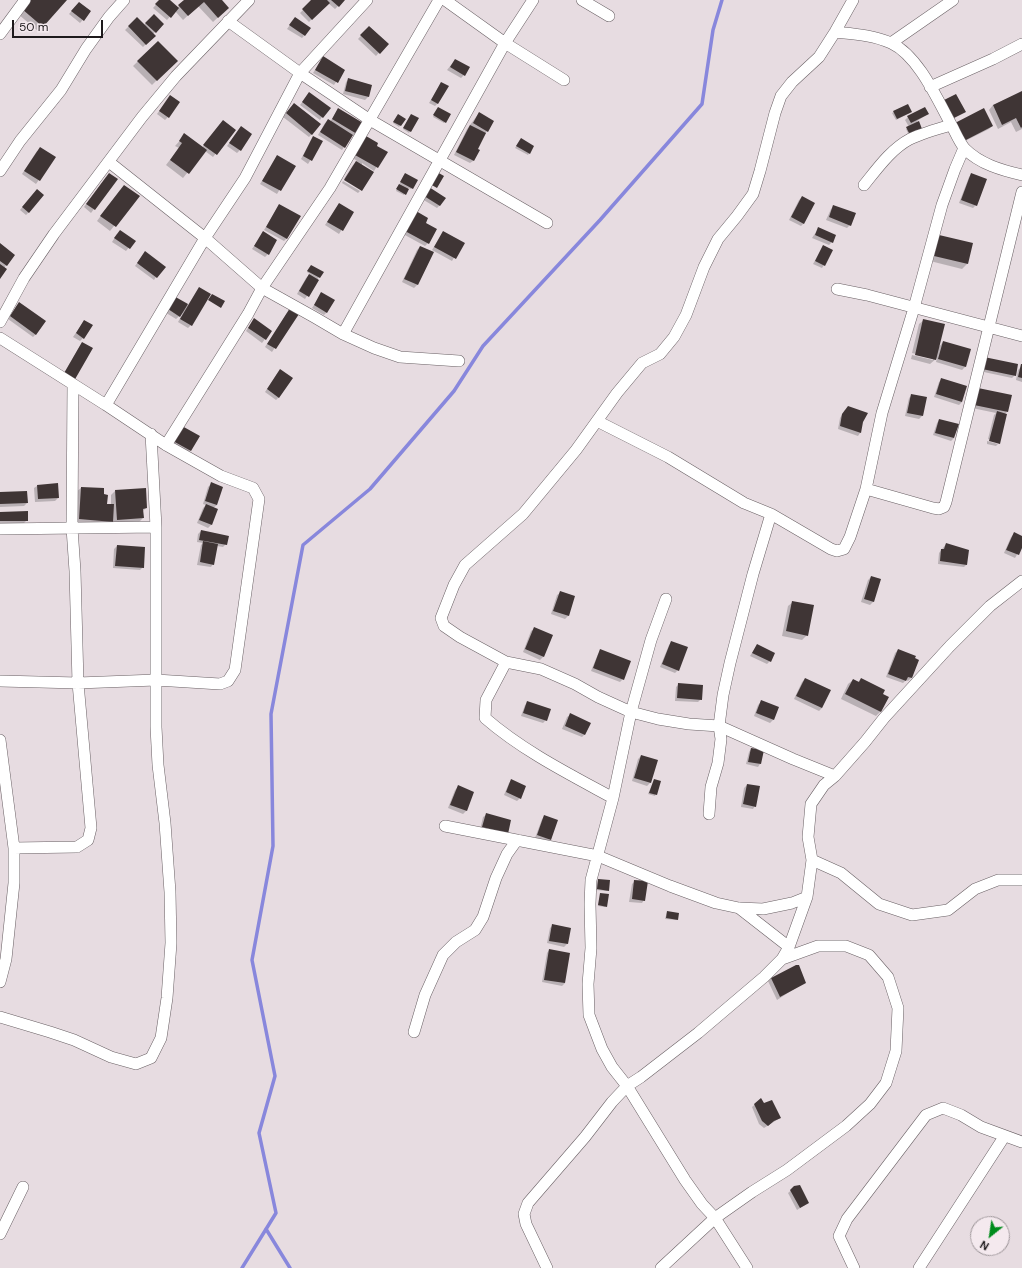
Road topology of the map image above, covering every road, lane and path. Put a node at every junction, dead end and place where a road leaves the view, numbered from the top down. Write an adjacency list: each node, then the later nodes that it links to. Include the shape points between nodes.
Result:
1 (25, 0): 14 (street)
2 (124, 0): 26 (street, via 104,23 61,90)
3 (249, 0): 12 (street)
4 (367, 0): 18 (street)
5 (439, 0): 21 (street)
6 (445, 0): 15 (street)
7 (533, 0): 15 (street)
8 (582, 0): 11 (street)
9 (853, 0): 13 (street)
10 (953, 0): 16 (street)
11 (609, 16)
12 (228, 21): 18 (street); 25 (street, via 176,76)
13 (835, 32): 16 (street, via 870,36); 43 (street, via 818,57 781,96 752,194 718,239 674,337 660,354 642,363)
14 (0, 34)
15 (505, 43): 19 (street); 24 (street)
16 (891, 43): 20 (street, via 906,52)
17 (1022, 44): 20 (street)
18 (300, 73): 21 (street); 31 (street, via 245,178)
19 (564, 80)
20 (930, 87): 22 (street)
21 (370, 120): 24 (street); 32 (street, via 330,188)
22 (951, 125): 23 (street); 28 (street, via 909,140 884,162)
23 (964, 148): 27 (street, via 983,162 1002,170); 34 (street, via 948,185)
24 (440, 160): 30 (street); 37 (street)
25 (109, 162): 31 (street); 35 (street, via 24,278)
26 (0, 170)
27 (1022, 174)
28 (864, 185)
29 (1022, 192): 36 (street)
30 (547, 223)
31 (206, 238): 32 (street); 42 (street)
32 (262, 288): 37 (street); 45 (street)
33 (837, 289): 34 (street)
34 (914, 308): 36 (street); 46 (street, via 882,413)
35 (0, 322)
36 (988, 328): 38 (street); 46 (street, via 944,507 933,508)
37 (343, 334): 40 (street, via 400,356)
38 (1022, 336)
39 (0, 338): 41 (street)
40 (459, 362)
41 (72, 384): 42 (street); 50 (street)
42 (106, 405): 44 (street)
43 (597, 421): 47 (street, via 668,457 744,503); 53 (street, via 523,514 465,565 441,618 444,626 460,637)
44 (151, 434): 45 (street); 48 (street)
45 (166, 445): 54 (street, via 221,476 253,488 259,499 235,670 228,680 220,684)
46 (866, 489): 47 (street, via 850,537 844,549 837,551)
47 (771, 514): 58 (street, via 730,663)
48 (156, 527): 50 (street); 54 (street)
49 (0, 528): 50 (street)
50 (72, 528): 56 (street)
51 (1022, 580): 60 (street, via 990,606 950,646)
52 (666, 598): 57 (street, via 651,640)
53 (506, 662): 57 (street, via 541,669); 61 (street, via 486,700 485,718 549,762)
54 (156, 680): 56 (street); 74 (street, via 158,765 165,823 171,942 161,1038 151,1058 136,1064 56,1034)
55 (0, 681): 56 (street)
56 (78, 683): 65 (street, via 91,828 88,840 77,847)
57 (631, 712): 58 (street, via 689,724); 61 (street)
58 (719, 726): 60 (street); 62 (street, via 721,739 711,787)
59 (0, 740): 65 (street)
60 (835, 776): 67 (street, via 824,785 811,804 808,838)
61 (613, 798): 66 (street)
62 (709, 814)
63 (445, 826): 64 (street)
64 (517, 840): 66 (street); 75 (street, via 507,854 483,917 475,930 456,942 443,956 425,996)
65 (14, 848): 73 (street, via 11,919)
66 (598, 856): 70 (street, via 696,896); 76 (street, via 590,904 589,1014 602,1049 612,1067)
67 (812, 860): 68 (street, via 841,873 879,904 912,916 948,910 975,889 998,880); 69 (street)
68 (1022, 880)
69 (807, 897): 70 (street, via 763,909); 71 (street)
70 (740, 908): 71 (street)
71 (789, 948): 72 (street)
72 (782, 958): 76 (street, via 764,977 698,1033); 80 (street, via 818,946 846,946 869,955 888,977 898,1008 896,1051 886,1083 870,1104 846,1126 787,1170)
73 (0, 982)
74 (0, 1017)
75 (414, 1032)
76 (628, 1086): 80 (street, via 686,1180); 82 (street, via 528,1203 524,1214 526,1224)
77 (1004, 1137): 78 (street); 85 (street, via 943,1108 926,1115 847,1219 839,1236); 86 (street)
78 (1022, 1142)
79 (23, 1187): 81 (street)
80 (715, 1218): 83 (street); 84 (street)
81 (0, 1234)
82 (547, 1268)
83 (661, 1268)
84 (746, 1268)
85 (854, 1268)
86 (919, 1268)

